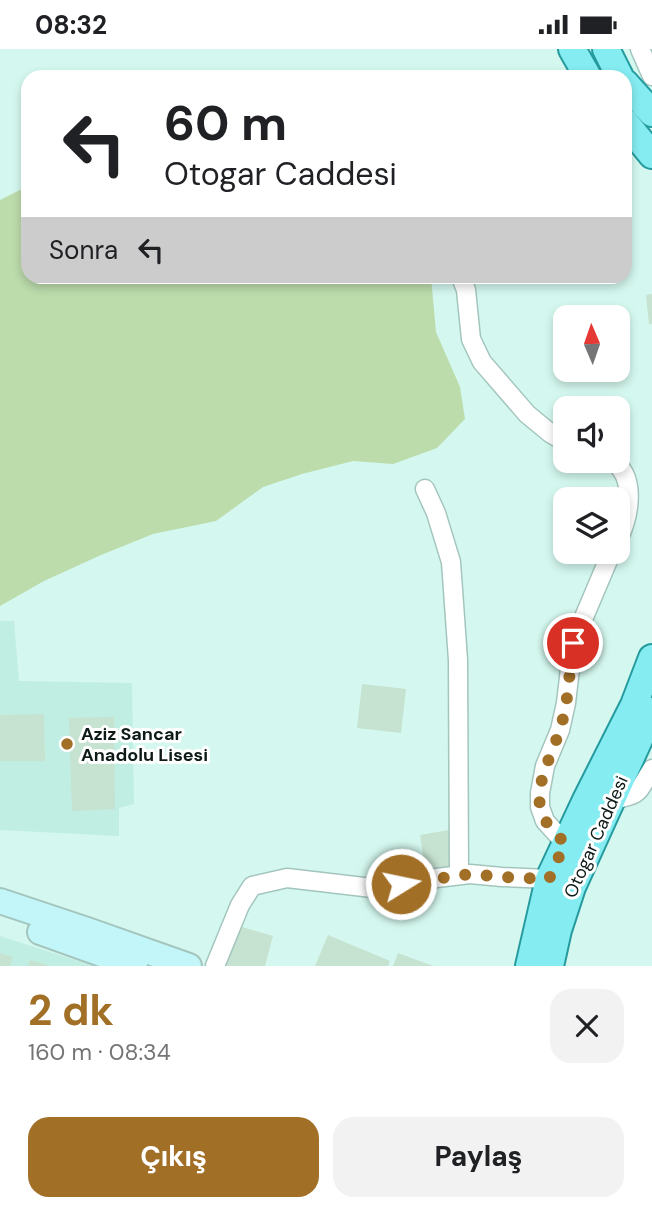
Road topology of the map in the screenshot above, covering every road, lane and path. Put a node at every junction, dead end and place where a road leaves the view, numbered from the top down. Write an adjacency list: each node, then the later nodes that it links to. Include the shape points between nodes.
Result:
1 (572, 49): 4 (main road)
2 (606, 49): 5 (main road)
3 (640, 49): 6 (street)
4 (584, 70)
5 (616, 70)
6 (652, 76)
7 (632, 91): 8 (main road)
8 (652, 113)
9 (632, 130): 10 (main road)
10 (652, 155)
11 (464, 284): 12 (street, via 471,339 482,362 527,414)
12 (553, 435)
13 (425, 489): 20 (street, via 451,562 458,660)
14 (606, 564): 19 (street, via 573,643 566,703 540,793 545,821)
15 (652, 658): 19 (main road, Otogar Caddesi, via 634,705)
16 (652, 711): 18 (main road, Otogar Caddesi)
17 (652, 769): 18 (street, via 639,792)
18 (612, 800): 28 (main road, Otogar Caddesi, via 572,887)
19 (565, 843): 21 (main road, Otogar Caddesi)
20 (459, 875): 21 (street); 26 (street, via 382,889 287,877 252,886)
21 (549, 879): 27 (main road, Otogar Caddesi)
22 (0, 901): 25 (main road)
23 (0, 918): 24 (main road)
24 (135, 966)
25 (189, 966)
26 (215, 966)
27 (528, 966)
28 (550, 966)

